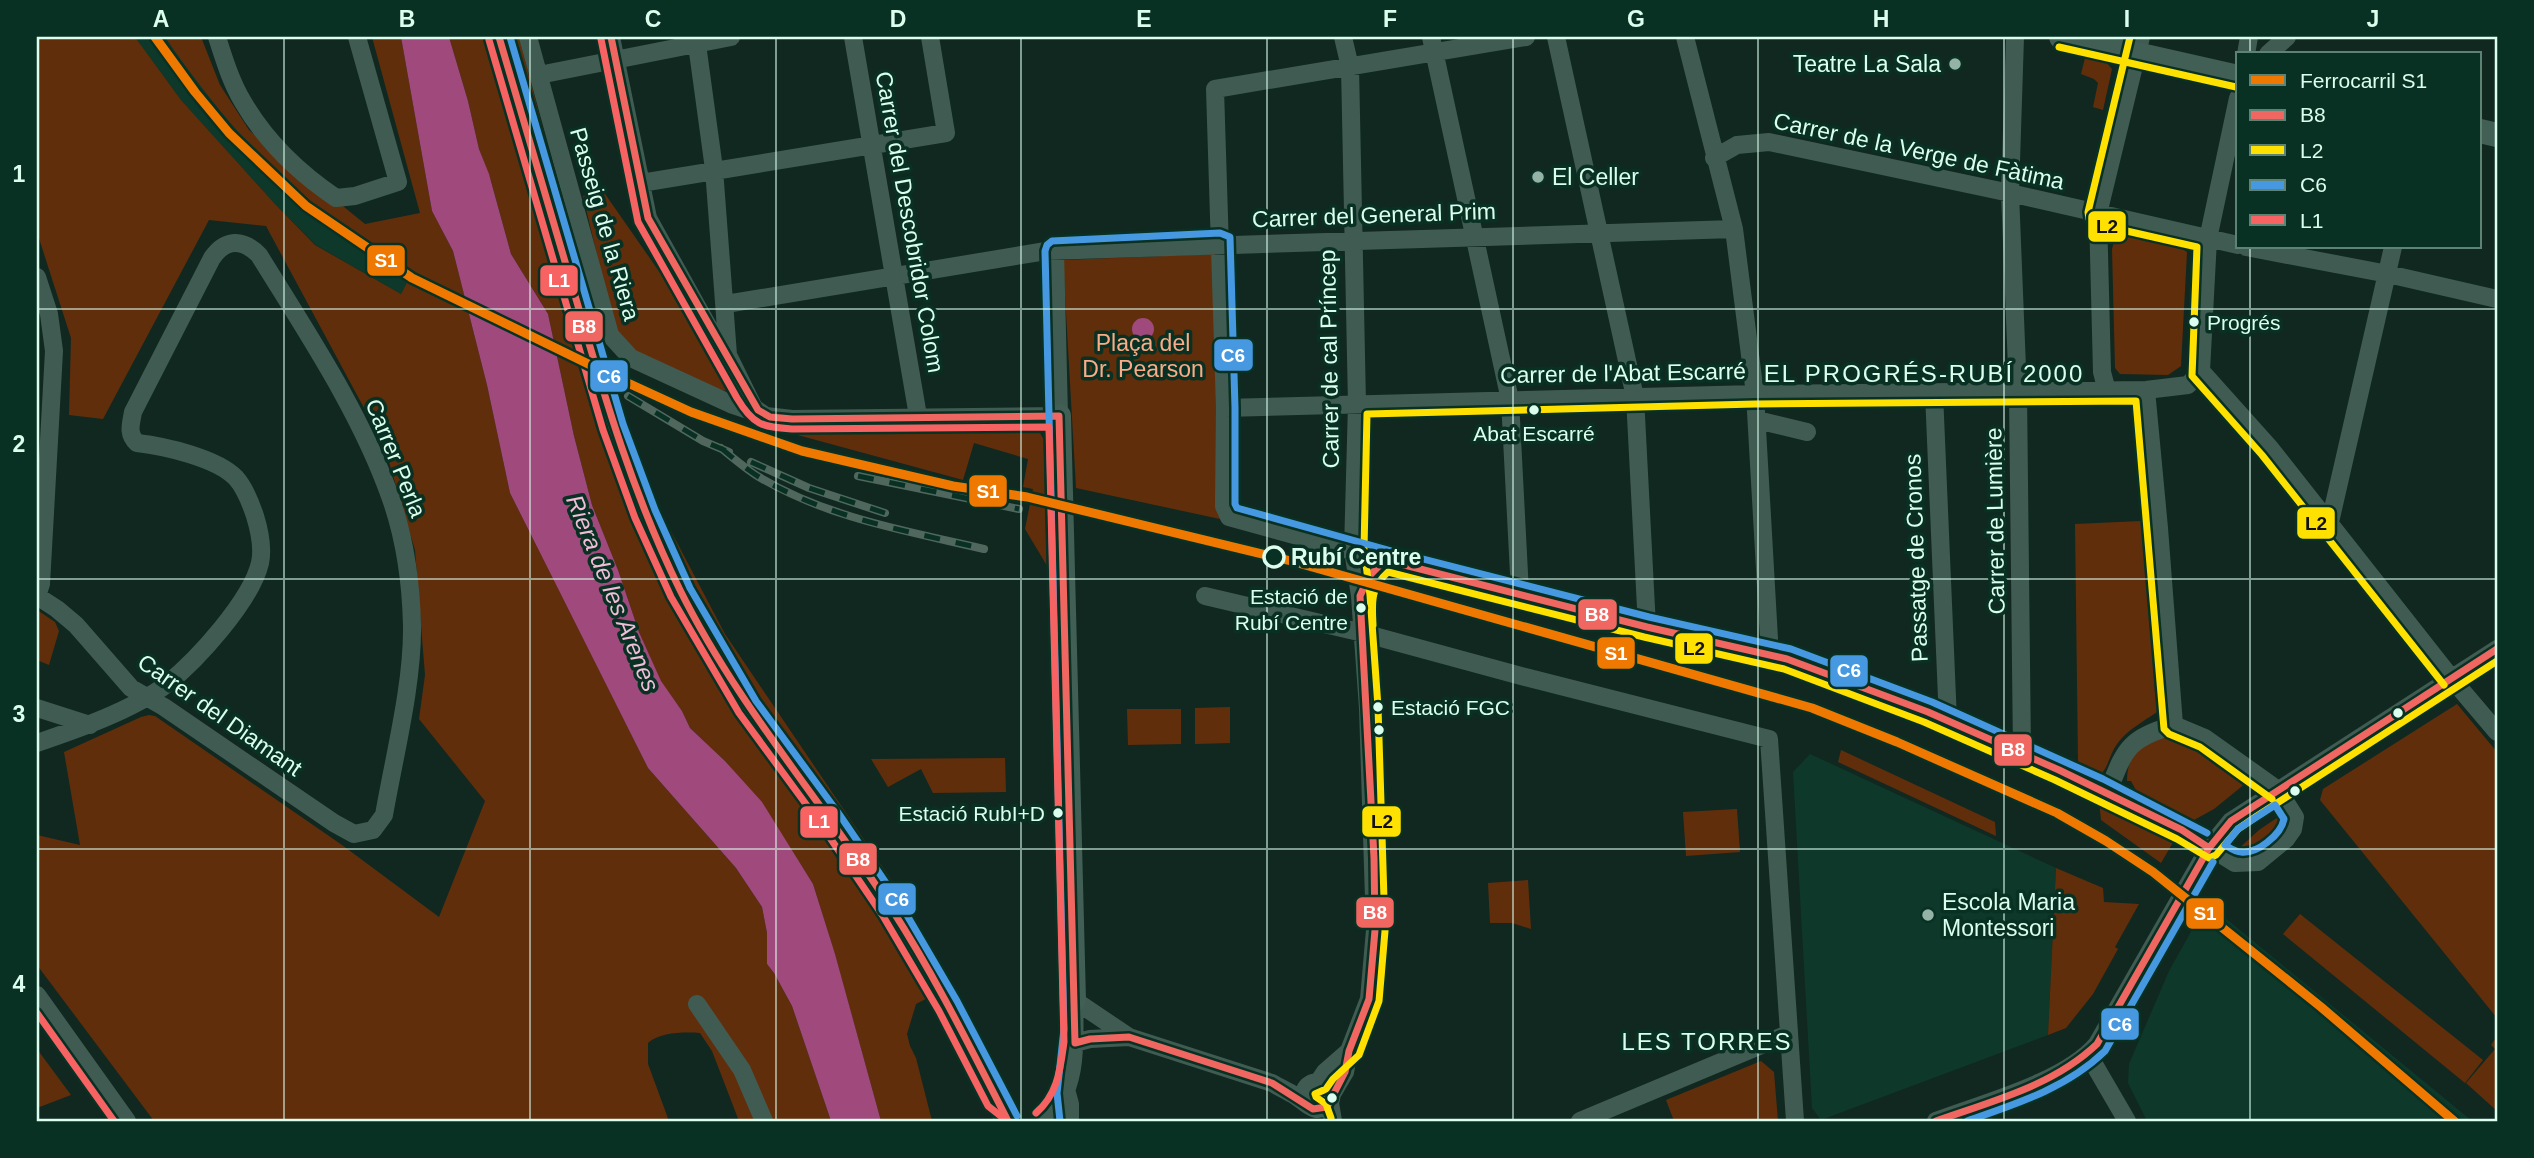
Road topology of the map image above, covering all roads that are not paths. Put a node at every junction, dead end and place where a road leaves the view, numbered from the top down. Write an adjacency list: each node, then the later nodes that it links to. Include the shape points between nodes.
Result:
1 (217, 37): 2 (street, via 244,104 291,163 336,198 398,183)
2 (357, 37)
3 (499, 37): 47 (main road)
4 (528, 37): 22 (street, Passeig de la Riera)
5 (611, 37): 20 (street)
6 (731, 37): 16 (street)
7 (853, 37): 25 (street, Carrer del Descobridor Colom)
8 (930, 37): 25 (street, via 946,133)
9 (1343, 37): 21 (street, Carrer de cal Príncep)
10 (1527, 37): 17 (street)
11 (1556, 37): 32 (street)
12 (1685, 37): 26 (street)
13 (2015, 37): 29 (street, Carrer de Lumière)
14 (2061, 37): 18 (main road)
15 (2287, 37): 19 (street)
16 (696, 40): 20 (street); 27 (street)
17 (1432, 45): 21 (street); 33 (street)
18 (2139, 45): 23 (main road); 30 (street)
19 (2270, 52)
20 (615, 58): 22 (street); 28 (street)
21 (1350, 67): 35 (street, Carrer de cal Príncep); 36 (street, via 1215,89)
22 (539, 75): 60 (street, Passeig de la Riera, via 610,335 631,358)
23 (2236, 76)
24 (2236, 107): 34 (street)
25 (872, 147): 27 (street); 43 (street, Carrer del Descobridor Colom)
26 (1714, 158): 29 (street, Carrer de la Verge de Fàtima, via 1737,145 1769,142); 31 (street)
27 (714, 169): 28 (street); 45 (street)
28 (640, 183): 46 (street, via 648,218)
29 (2010, 193): 30 (street, Carrer de la Verge de Fàtima); 52 (street, Carrer de Lumière)
30 (2098, 214): 34 (street, Carrer de la Verge de Fàtima); 50 (street, via 2102,372)
31 (1734, 229): 32 (street, Carrer del General Prim); 54 (street)
32 (1597, 233): 33 (street, Carrer del General Prim); 55 (street)
33 (1474, 237): 35 (street, Carrer del General Prim); 57 (street)
34 (2208, 239): 37 (street, Carrer de la Verge de Fàtima); 48 (street)
35 (1352, 241): 36 (street, Carrer del General Prim); 58 (street, Carrer de cal Príncep)
36 (1221, 243): 40 (street, Carrer del General Prim); 59 (street)
37 (2236, 245)
38 (2251, 248): 41 (street)
39 (2393, 248): 41 (street)
40 (1055, 251): 43 (street, Carrer del General Prim); 62 (street)
41 (2388, 274): 44 (street); 65 (street)
42 (37, 277): 56 (street, via 54,351)
43 (894, 277): 45 (street, Carrer del General Prim); 61 (street, Carrer del Descobridor Colom)
44 (2497, 299)
45 (726, 304): 46 (street)
46 (728, 355): 60 (street, via 754,408)
47 (591, 356)
48 (2201, 371): 49 (street, Carrer de l'Abat Escarré, via 2188,385); 65 (street)
49 (2146, 390): 50 (street, Carrer de l'Abat Escarré); 81 (street)
50 (2107, 391): 52 (street, Carrer de l'Abat Escarré)
51 (1934, 393): 52 (street, Carrer de l'Abat Escarré); 54 (street, Carrer de l'Abat Escarré); 79 (street, Passatge de Cronos)
52 (2018, 393): 84 (street, Carrer de Lumière)
53 (603, 394): 98 (main road, via 622,456 681,593 747,707 892,910 947,1006)
54 (1755, 394): 55 (street, Carrer de l'Abat Escarré); 63 (street)
55 (1635, 397): 57 (street, Carrer de l'Abat Escarré); 72 (street)
56 (44, 400): 69 (street, via 41,584)
57 (1510, 400): 58 (street, Carrer de l'Abat Escarré); 68 (street)
58 (1357, 404): 59 (street, Carrer de l'Abat Escarré); 66 (street, Carrer de cal Príncep)
59 (1225, 408): 66 (street, via 1224,506 1229,517)
60 (766, 416): 61 (street, Passeig de la Riera)
61 (918, 416): 62 (street, Passeig de la Riera)
62 (1059, 416): 90 (main road)
63 (1757, 420): 64 (street); 75 (street)
64 (1807, 432)
65 (2330, 522): 76 (street)
66 (1353, 550): 67 (street); 71 (street, Carrer de cal Príncep)
67 (1385, 561): 68 (street); 71 (street, via 1369,573)
68 (1520, 593): 72 (street)
69 (37, 596): 77 (street, Carrer del Diamant, via 76,625)
70 (1205, 596): 73 (street)
71 (1360, 596): 73 (street, Carrer de cal Príncep)
72 (1647, 627): 75 (street)
73 (1363, 633): 92 (street, via 1769,739); 97 (street, Carrer de cal Príncep, via 1375,930 1369,999 1349,1051 1325,1072)
74 (2497, 649): 76 (street)
75 (1767, 653): 79 (street)
76 (2452, 679): 82 (street); 85 (street)
77 (144, 697): 80 (street); 87 (street, Carrer del Diamant); 87 (street, Carrer Perla, via 194,660 248,592 260,562 259,528 236,479 216,464 137,443 130,430 133,412 212,258 227,244 244,243 259,256 350,409 392,500 402,538 412,626 410,665 384,815 373,830)
78 (37, 708): 80 (street)
79 (1948, 721): 84 (street)
80 (90, 725): 83 (street)
81 (2174, 725): 85 (street, via 2205,738); 86 (street, via 2148,733 2123,753)
82 (2497, 732)
83 (37, 743)
84 (2022, 753): 86 (street)
85 (2278, 790): 88 (street, via 2231,821); 88 (street, via 2295,817 2287,839 2258,862 2235,863)
86 (2108, 792): 88 (street)
87 (354, 834)
88 (2208, 848): 95 (street)
89 (37, 995): 100 (street)
90 (1074, 1000): 93 (street); 94 (street)
91 (697, 1004): 101 (street, via 742,1070)
92 (1788, 1034): 105 (street); 106 (street)
93 (1129, 1037): 94 (street); 97 (street)
94 (1075, 1043): 96 (street)
95 (2088, 1054): 99 (street, via 2058,1074); 108 (street)
96 (1067, 1093): 103 (street); 104 (street)
97 (1321, 1103)
98 (1000, 1114): 102 (main road)
99 (1966, 1116): 107 (street)
100 (127, 1121)
101 (764, 1121)
102 (1023, 1121)
103 (1043, 1121)
104 (1070, 1121)
105 (1580, 1121)
106 (1795, 1121)
107 (1936, 1121)
108 (2127, 1121)

